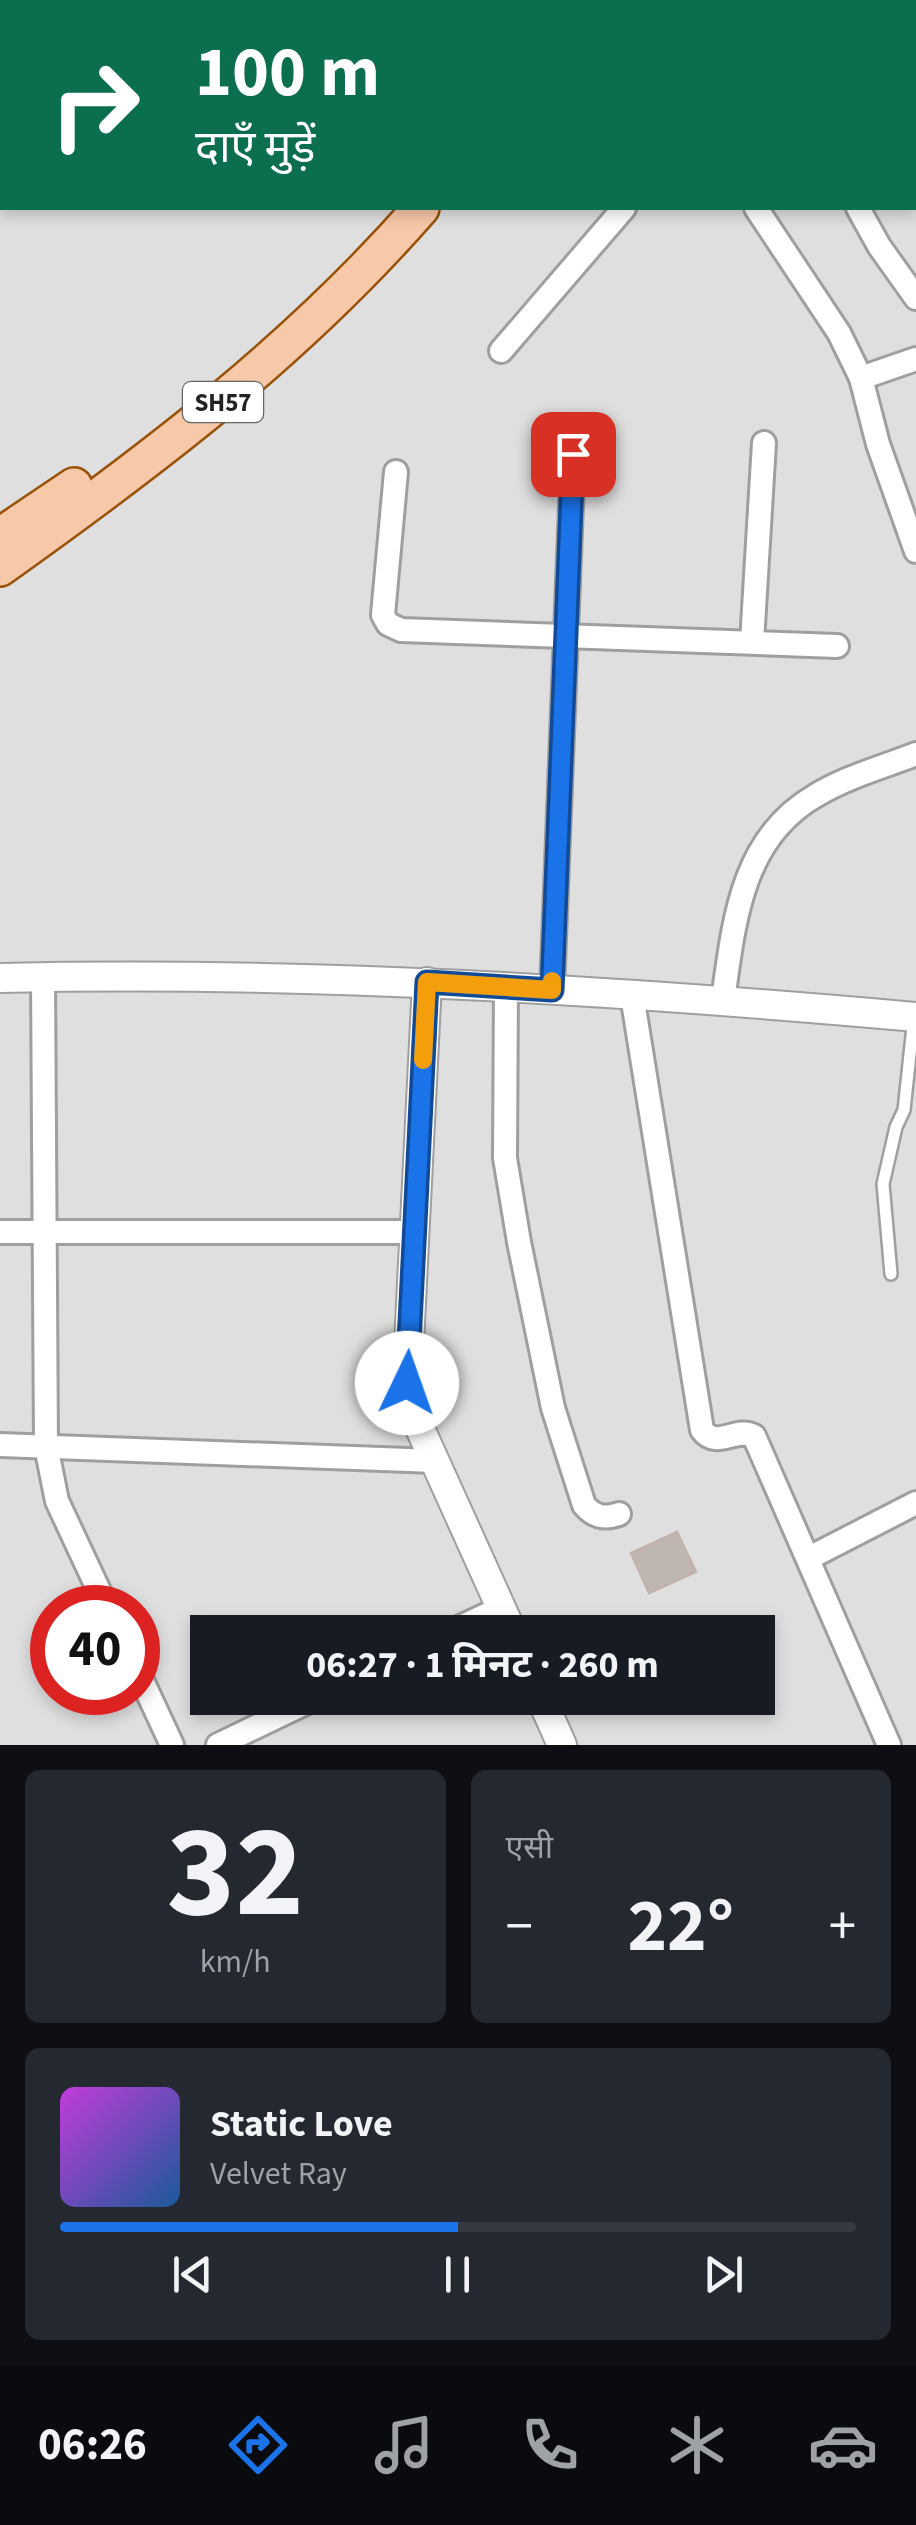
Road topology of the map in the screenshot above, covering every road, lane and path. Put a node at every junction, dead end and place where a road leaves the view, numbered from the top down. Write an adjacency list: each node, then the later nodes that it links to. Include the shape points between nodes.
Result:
1 (388, 210): 13 (main road, SH57, via 214,381)
2 (419, 210): 15 (main road, SH57, via 235,392)
3 (622, 210): 7 (street)
4 (757, 210): 9 (street)
5 (859, 210): 6 (street)
6 (916, 298)
7 (502, 351)
8 (916, 358): 9 (street)
9 (860, 378): 14 (street)
10 (764, 444): 17 (street)
11 (573, 454): 16 (street)
12 (396, 472): 16 (street, via 383,615 388,624 401,630)
13 (0, 536)
14 (916, 552)
15 (0, 568)
16 (566, 635): 17 (street); 24 (street)
17 (752, 642): 18 (street)
18 (837, 646)
19 (916, 754): 26 (street, via 817,794 769,833 733,927)
20 (43, 977): 21 (street); 22 (street); 30 (street)
21 (0, 978)
22 (427, 982): 23 (street); 29 (street)
23 (506, 988): 24 (street); 36 (street, via 505,1158 518,1242 554,1408 584,1505 591,1514)
24 (552, 990): 25 (street)
25 (632, 994): 26 (street); 37 (street, via 702,1430 716,1440 744,1432 754,1436)
26 (722, 1000): 27 (street)
27 (915, 1017): 31 (lane, via 904,1110 883,1184)
28 (0, 1232): 30 (street)
29 (416, 1232): 30 (street); 34 (street, via 407,1383)
30 (46, 1233): 33 (street)
31 (892, 1274)
32 (0, 1445): 33 (street)
33 (46, 1446): 34 (street); 38 (street, via 57,1500)
34 (435, 1461): 39 (street)
35 (916, 1503): 37 (street)
36 (619, 1514)
37 (809, 1558): 46 (street)
38 (97, 1585)
39 (504, 1615)
40 (158, 1715): 43 (street)
41 (281, 1715): 44 (street)
42 (549, 1715): 45 (street)
43 (172, 1745)
44 (218, 1745)
45 (562, 1745)
46 (890, 1745)

